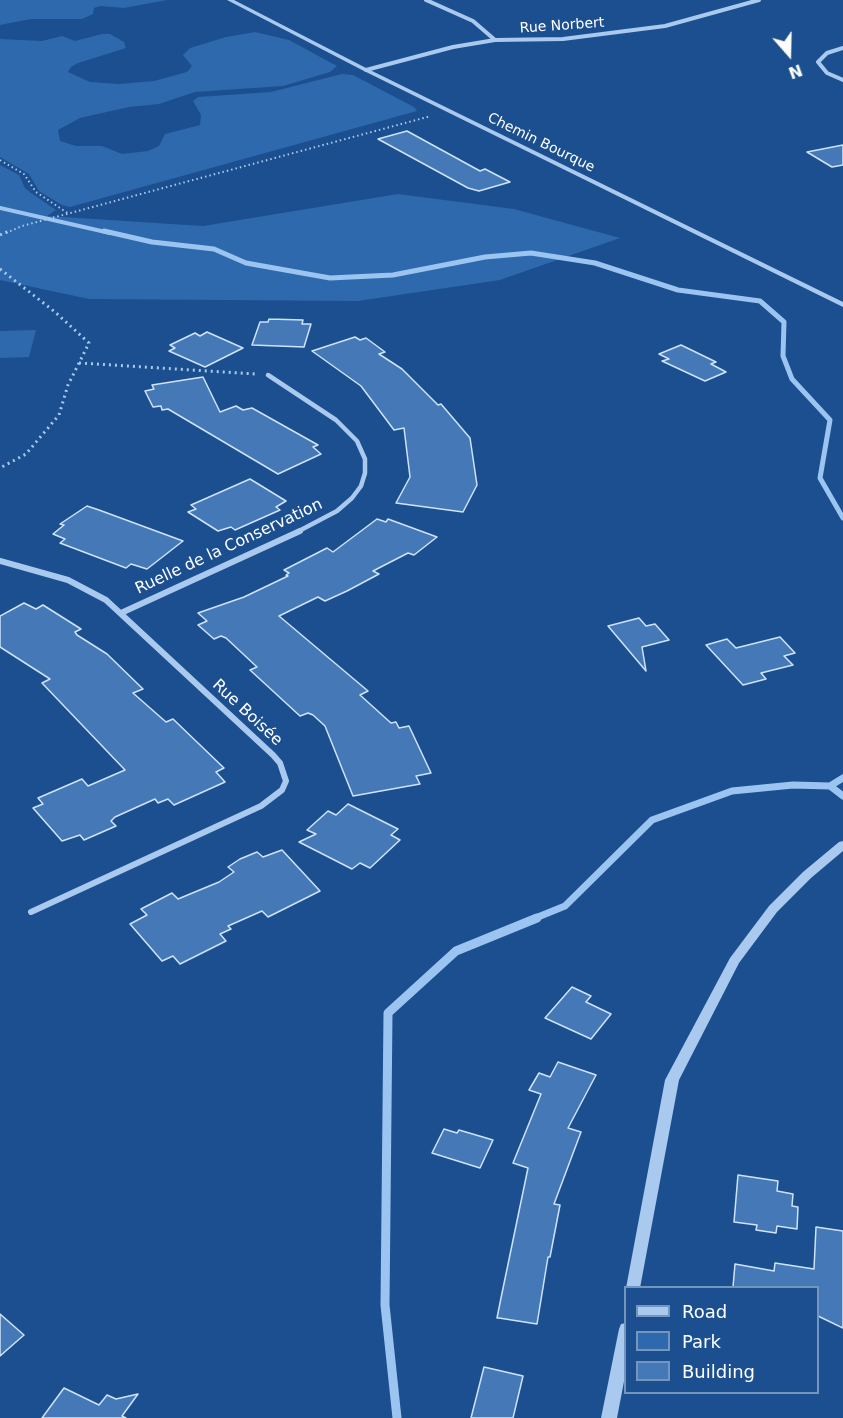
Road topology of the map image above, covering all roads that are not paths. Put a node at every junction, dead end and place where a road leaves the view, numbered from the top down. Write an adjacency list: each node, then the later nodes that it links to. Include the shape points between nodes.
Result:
1 (230, 0): 6 (street, Chemin Bourque)
2 (426, 0): 4 (street, via 473,21)
3 (759, 0): 4 (street, Rue Norbert, via 665,26 563,39)
4 (495, 40): 6 (street, Rue Norbert)
5 (843, 48): 7 (street, via 827,53 818,62 820,68)
6 (366, 70): 8 (street, Chemin Bourque)
7 (843, 80)
8 (843, 305)
9 (268, 375): 11 (street, Ruelle de la Conservation, via 336,420 357,441 364,459 361,486 337,511 317,523)
10 (0, 561): 11 (street, Rue Boisée, via 76,583 106,600)
11 (121, 614): 13 (street, Rue Boisée, via 273,754 285,781 282,790 261,806)
12 (843, 845): 14 (street, via 779,903 734,961 672,1080)
13 (31, 912)
14 (633, 1286)
15 (624, 1339): 16 (street)
16 (609, 1418)

